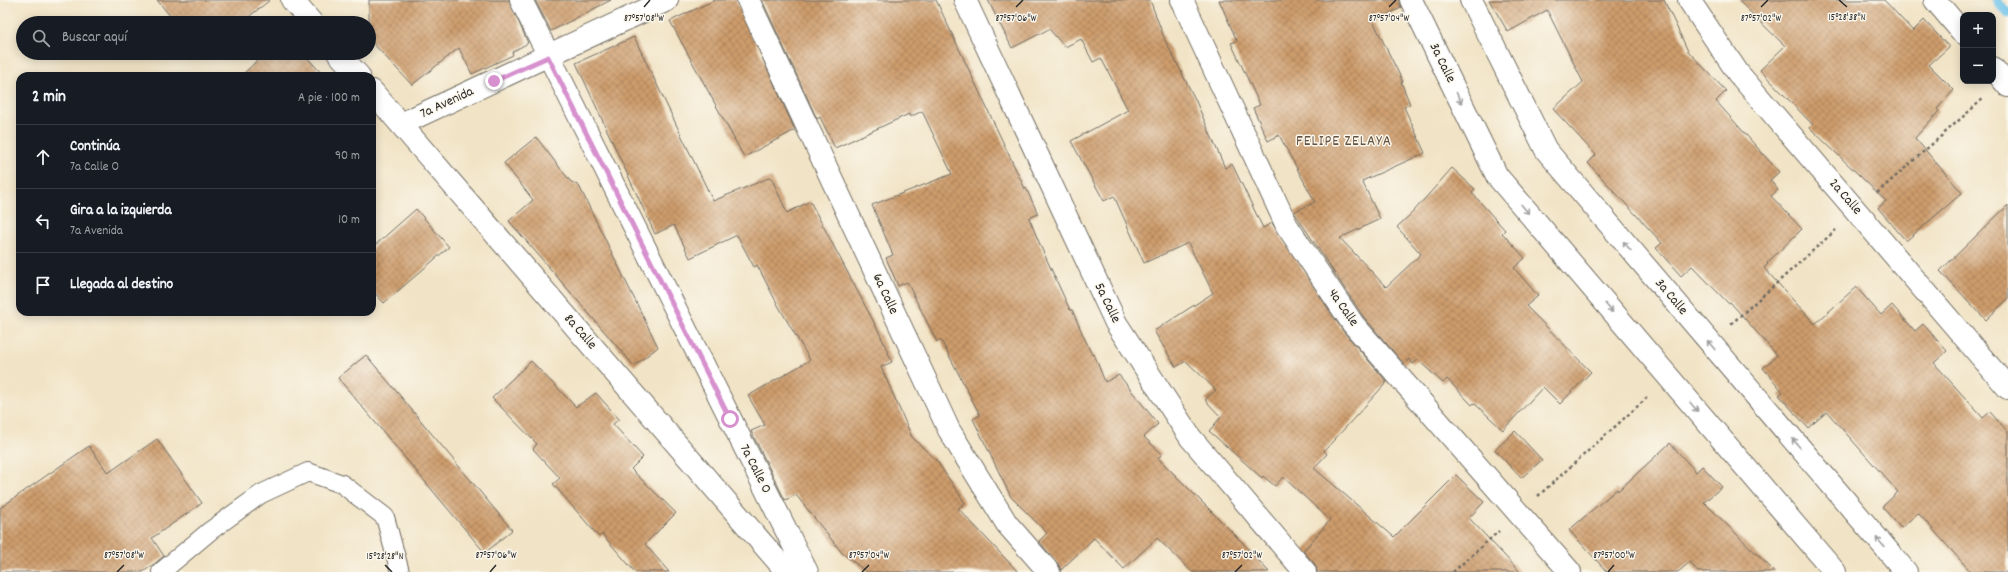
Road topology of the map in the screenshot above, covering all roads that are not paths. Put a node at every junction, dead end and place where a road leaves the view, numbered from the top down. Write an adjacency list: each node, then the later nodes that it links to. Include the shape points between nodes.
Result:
1 (292, 0): 11 (street)
2 (521, 0): 13 (street, 7a Calle O)
3 (667, 0): 13 (street, 7a Avenida)
4 (748, 0): 25 (street, 6a Calle, via 949,430 1007,524)
5 (965, 0): 26 (street, 5a Calle, via 1116,323 1190,437)
6 (1182, 0): 27 (street, 4a Calle, via 1287,226 1353,324)
7 (1411, 0): 28 (street, 3a Calle, one-way to 28, via 1497,176)
8 (1471, 0): 29 (street, 3a Calle, one-way to 8, via 1546,150)
9 (1690, 0): 20 (street, 2a Calle, via 1738,73)
10 (1935, 0): 12 (street)
11 (306, 16)
12 (1960, 29)
13 (548, 57): 19 (street, 7a Avenida); 24 (street, 7a Calle O)
14 (344, 60): 15 (street)
15 (355, 72)
16 (1996, 72): 17 (street)
17 (2008, 86)
18 (376, 96): 19 (street, 8a Calle)
19 (401, 124): 23 (street, 8a Calle)
20 (2008, 388)
21 (161, 572): 22 (lane, via 210,531 261,494 308,472 342,484 385,517)
22 (400, 572)
23 (787, 572)
24 (807, 572)
25 (1049, 572)
26 (1305, 572)
27 (1570, 572)
28 (1835, 572)
29 (1906, 572)

